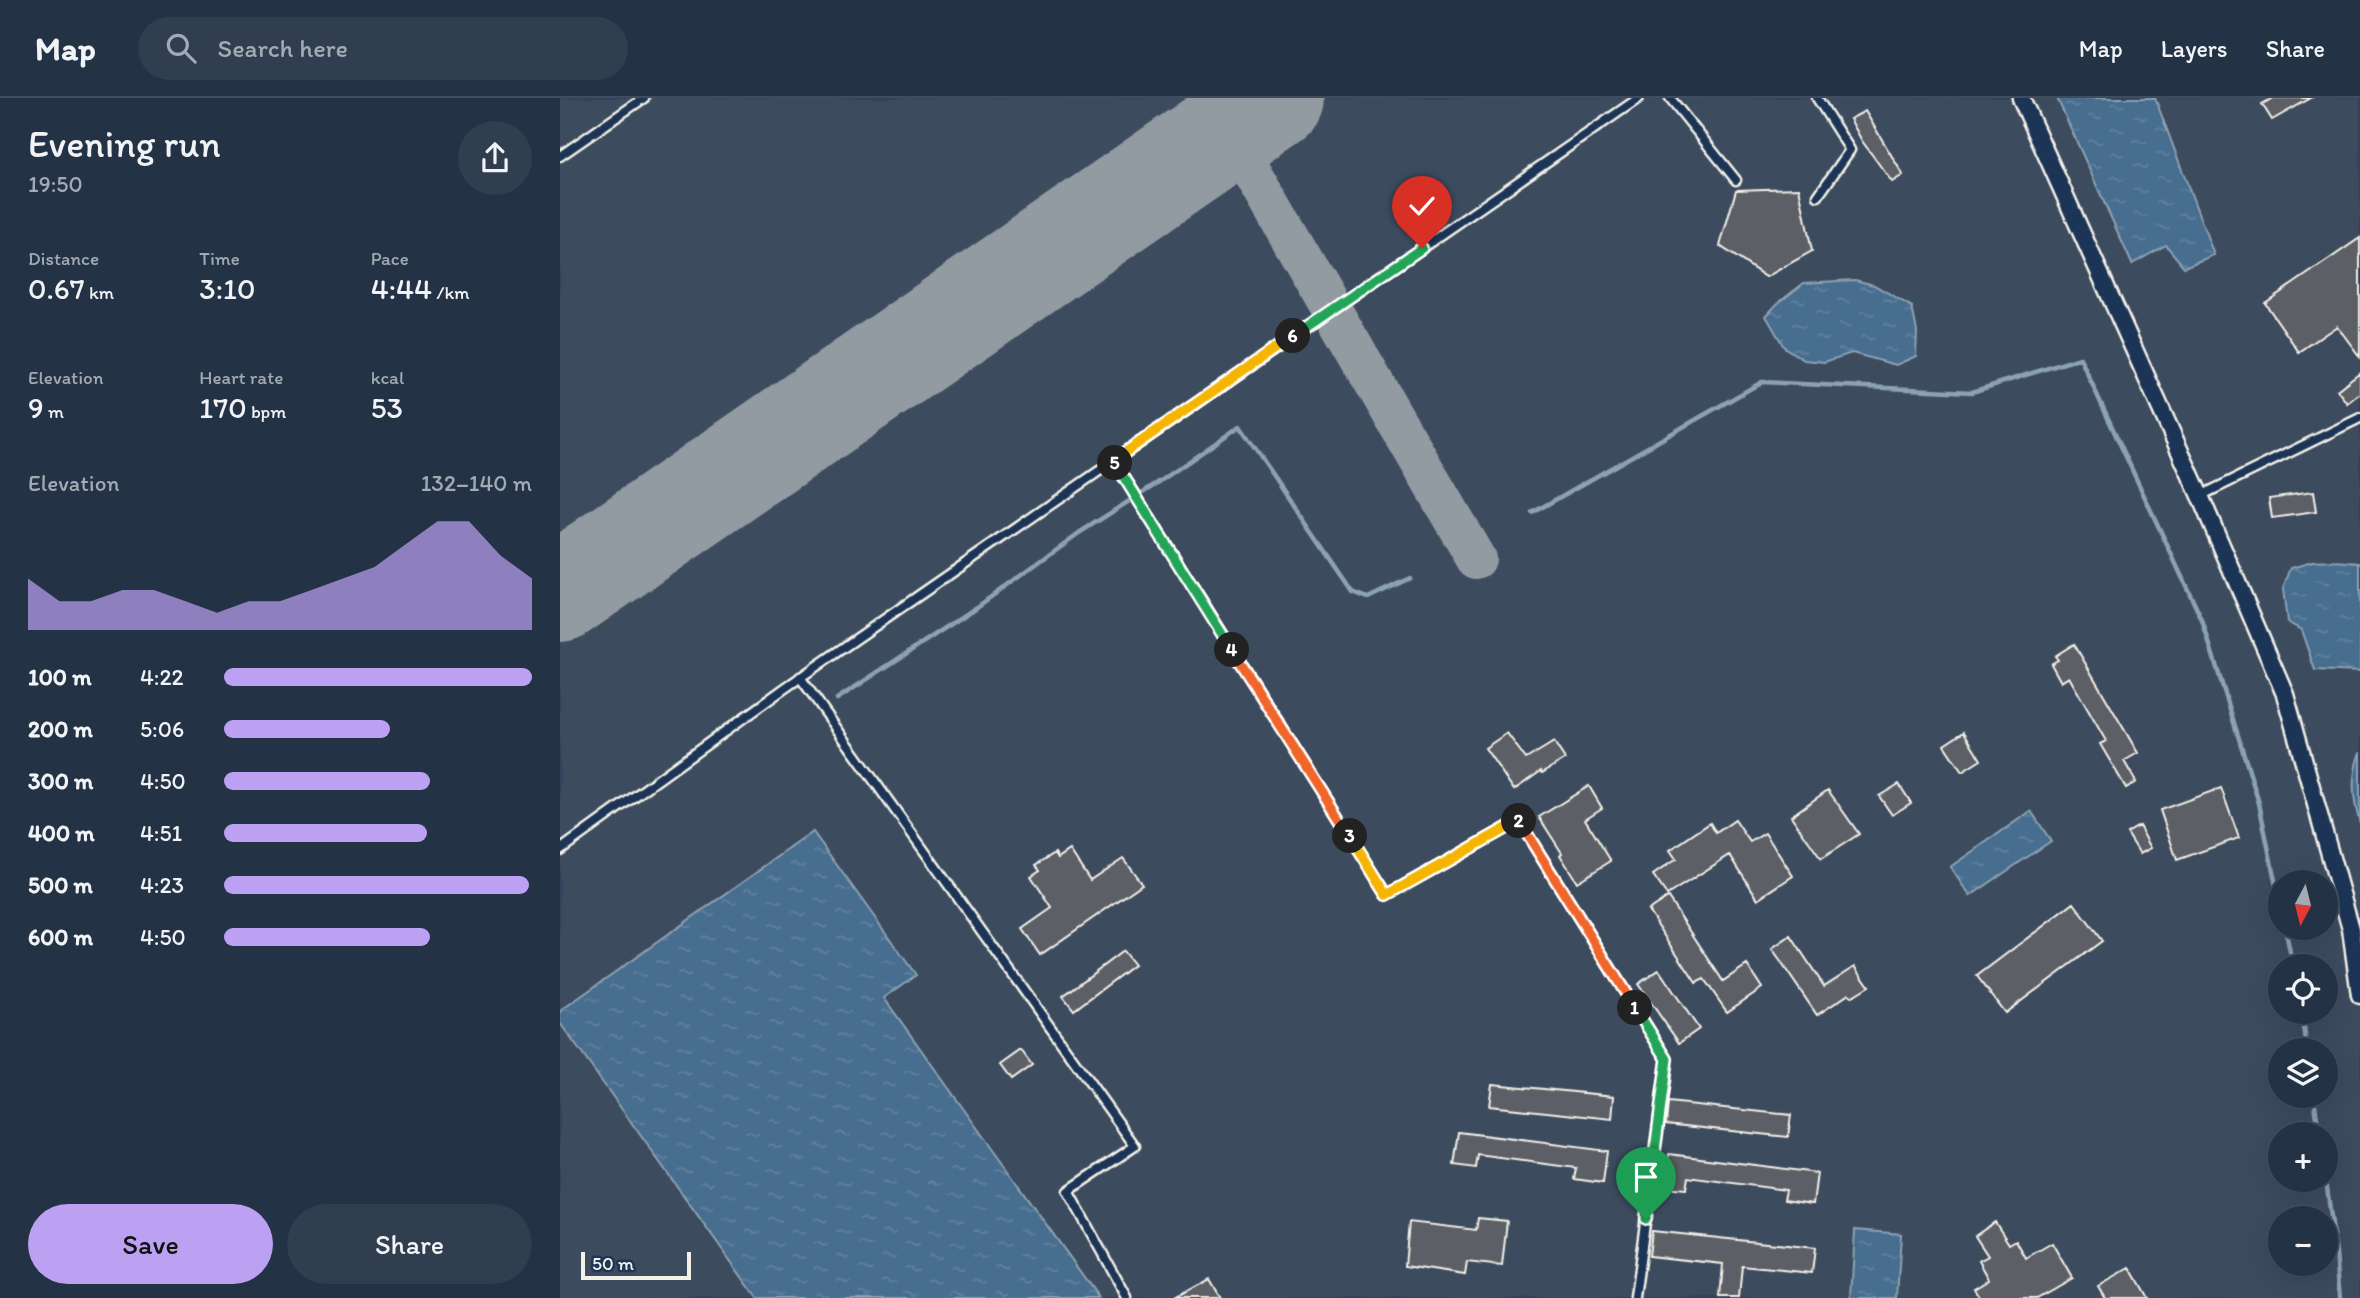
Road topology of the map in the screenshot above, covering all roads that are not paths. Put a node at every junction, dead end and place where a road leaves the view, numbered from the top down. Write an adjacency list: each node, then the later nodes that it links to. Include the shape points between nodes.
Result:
1 (644, 98): 6 (lane)
2 (1639, 98): 10 (lane)
3 (1670, 98): 7 (lane)
4 (1817, 98): 8 (lane, via 1850,150)
5 (2021, 98): 11 (street)
6 (560, 156)
7 (1736, 180)
8 (1818, 196)
9 (2360, 418): 11 (lane)
10 (1114, 461): 12 (lane); 16 (lane, via 1387,895 1519,821 1526,832 1667,1059)
11 (2200, 496): 14 (street, via 2285,694 2351,929)
12 (800, 677): 13 (lane); 15 (lane, via 1135,1146 1068,1191)
13 (560, 850)
14 (2360, 995)
15 (1127, 1298)
16 (1635, 1298)

